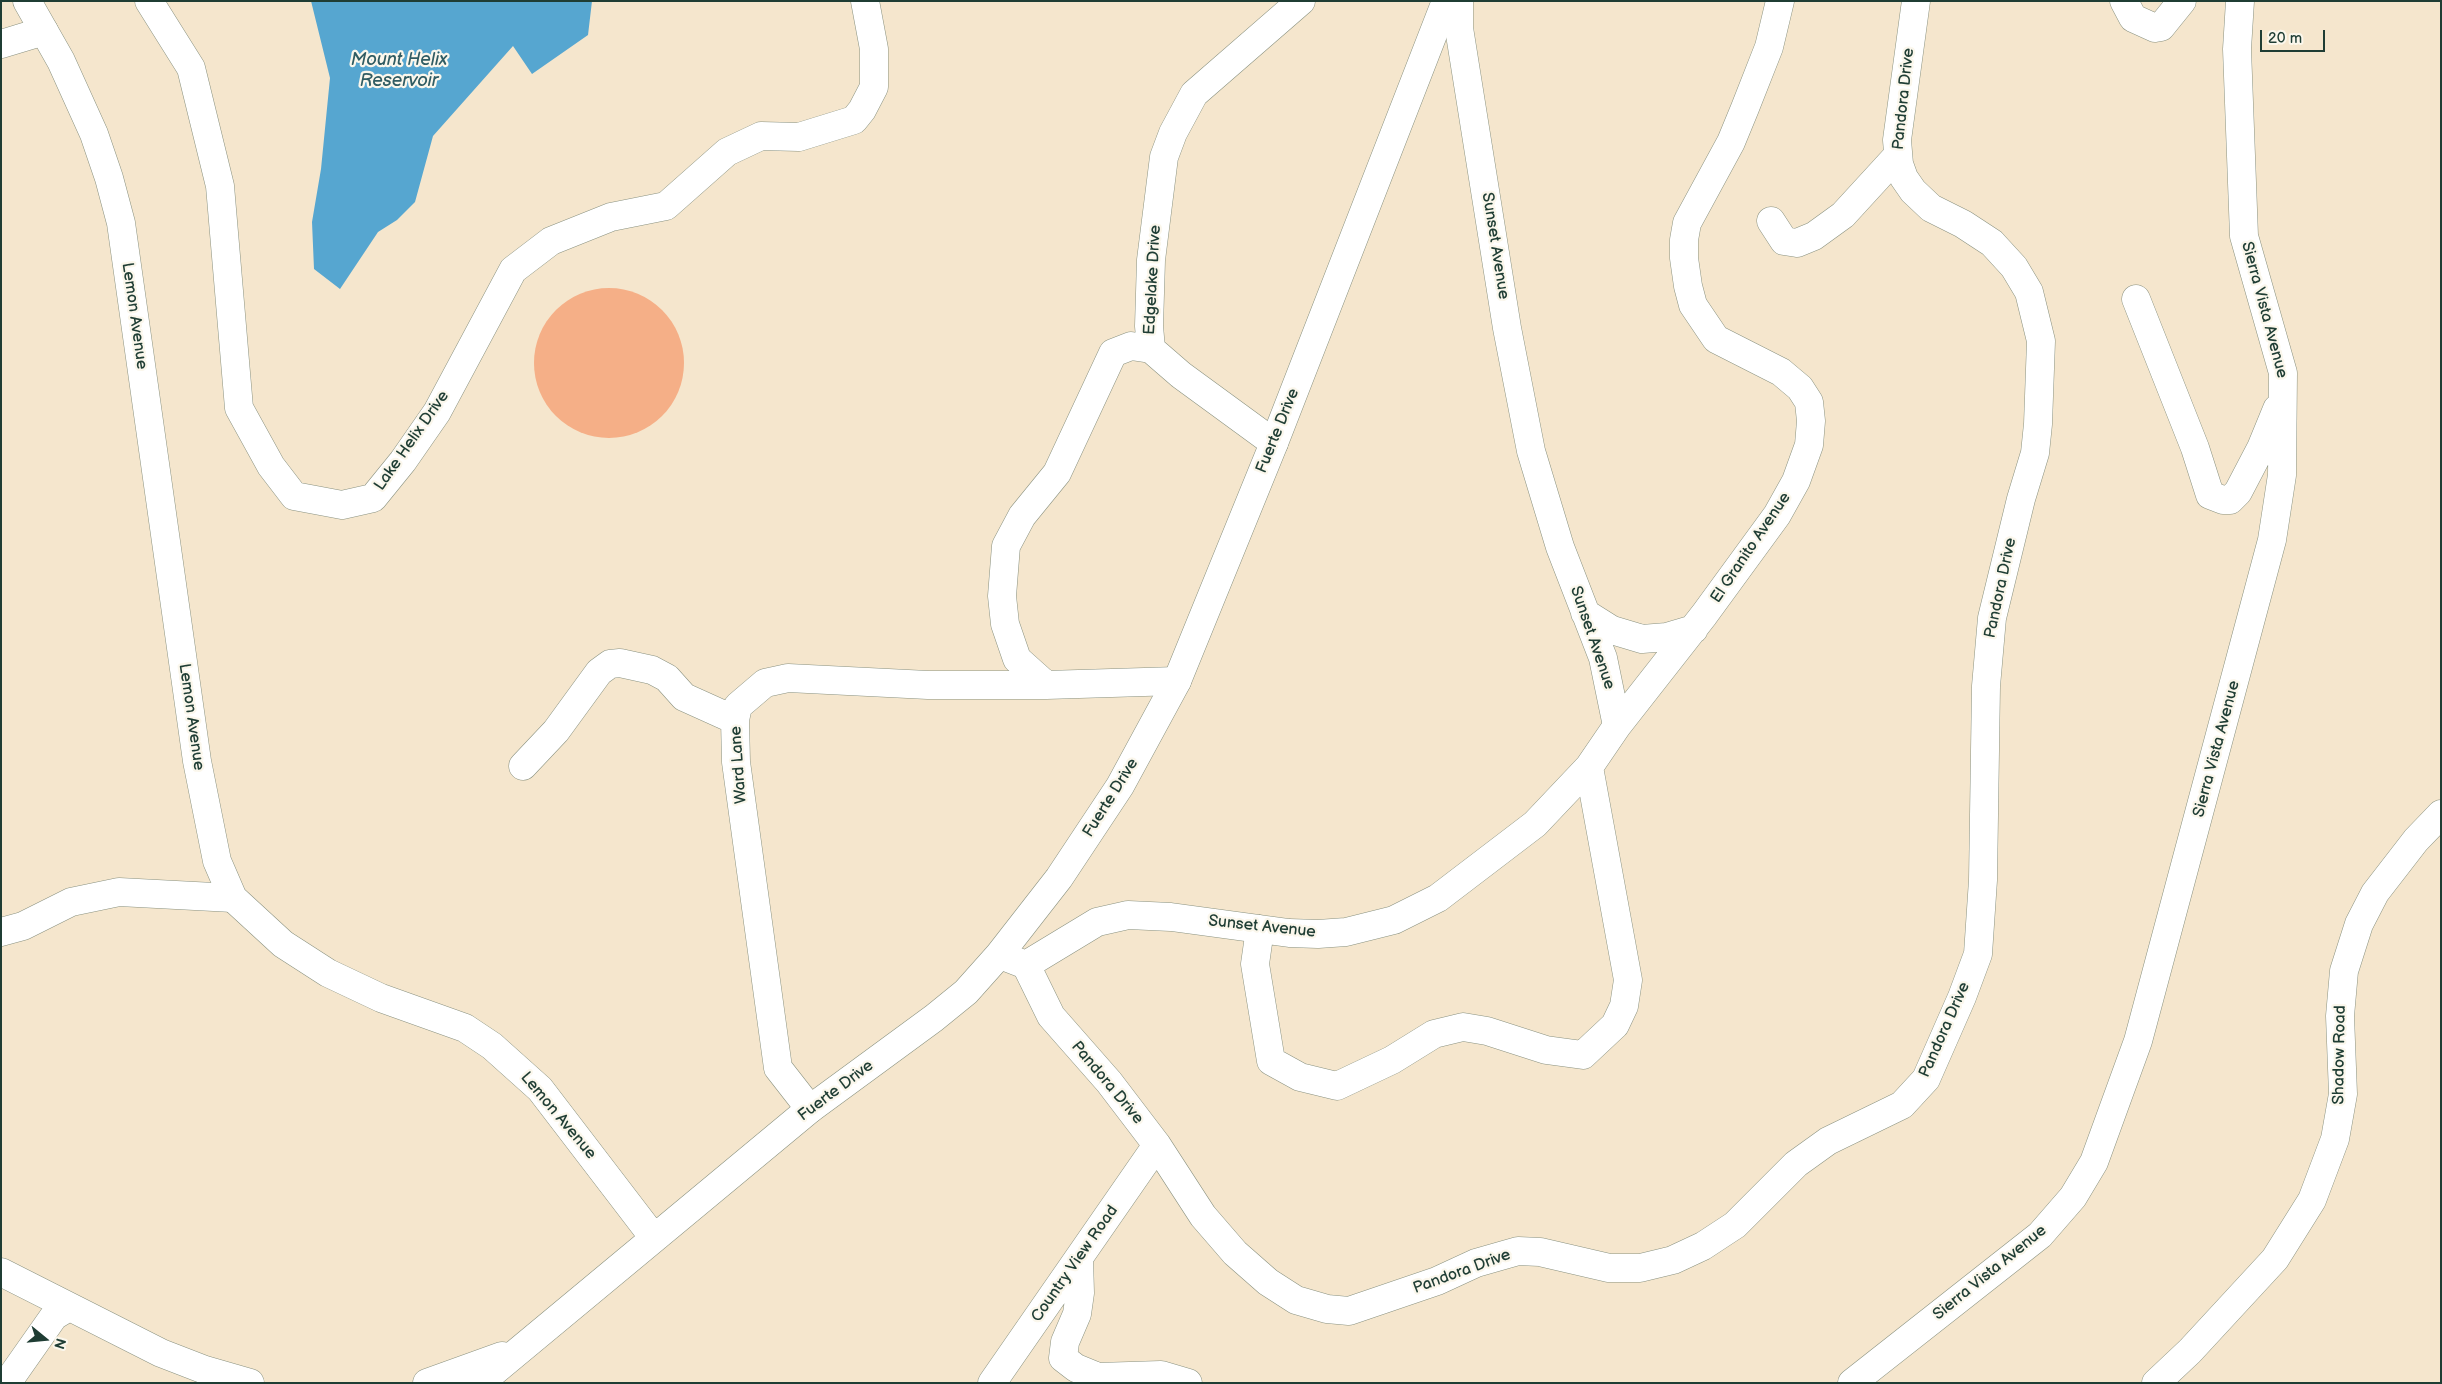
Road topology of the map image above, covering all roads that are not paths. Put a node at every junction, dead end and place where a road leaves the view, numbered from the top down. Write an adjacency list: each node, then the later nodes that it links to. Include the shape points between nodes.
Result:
1 (28, 1): 12 (street, Lemon Avenue)
2 (149, 1): 3 (street, Lake Helix Drive, via 191,68 220,186 238,408 294,496 342,505 372,498 403,461 437,412 513,270 552,241 610,217 666,206 727,152 762,136 799,137 854,120 874,88 874,49)
3 (865, 1)
4 (1301, 1): 17 (street, Edgelake Drive, via 1194,94 1173,133 1164,157 1151,260)
5 (1446, 1): 19 (street, Fuerte Drive)
6 (1459, 1): 20 (street, Sunset Avenue, via 1459,28 1507,328 1531,451 1560,548)
7 (1780, 1): 21 (street, El Granito Avenue, via 1769,47 1746,108 1687,223 1684,258 1693,305 1716,338 1781,372 1800,388 1809,402 1809,445 1796,481 1777,515)
8 (1916, 1): 14 (street, Pandora Drive, via 1905,71)
9 (2124, 1): 10 (street, via 2133,18 2155,28 2161,27)
10 (2182, 1)
11 (2240, 1): 18 (street, Sierra Vista Avenue, via 2236,49 2244,236 2284,373)
12 (44, 31): 13 (street); 29 (street, Lemon Avenue, via 94,134 121,223 197,761 216,861)
13 (1, 44)
14 (1898, 155): 15 (street, via 1843,215 1814,236 1797,243 1784,241); 35 (street, Pandora Drive, via 1904,178 1913,191 1931,208 1992,243 2014,267 2029,292 2040,340 2035,453 1992,618 1986,686 1983,880 1978,954 1926,1079 1902,1105 1828,1141 1796,1164 1735,1225 1703,1246 1673,1260 1640,1268 1609,1268 1540,1252 1518,1251 1348,1311 1326,1309 1296,1300 1268,1282 1235,1253 1203,1216)
15 (1771, 221)
16 (2136, 299): 18 (street, via 2195,448 2210,495 2230,500 2238,492 2261,448)
17 (1151, 349): 19 (street); 23 (street, Edgelake Drive, via 1131,346 1113,352 1057,473 1022,516 1006,546 1002,596 1004,624 1017,659)
18 (2283, 394): 48 (street, Sierra Vista Avenue, via 2282,475 2272,540 2138,1041 2094,1162 2073,1197 2040,1236)
19 (1274, 442): 22 (street, Fuerte Drive)
20 (1585, 613): 21 (street, via 1612,630 1642,640); 25 (street, Sunset Avenue, via 1602,658)
21 (1694, 629): 25 (street, El Granito Avenue)
22 (1177, 681): 23 (street, Ward Lane); 32 (street, Fuerte Drive, via 1087,837)
23 (1046, 685): 24 (street, Ward Lane, via 928,685 788,678 765,683 738,706)
24 (735, 720): 26 (street, via 684,697 667,678 652,670 610,664 599,672 556,731); 34 (street, Ward Lane, via 736,762 778,1068)
25 (1617, 726): 27 (street, Sunset Avenue)
26 (523, 766)
27 (1589, 767): 30 (street, Sunset Avenue, via 1535,824 1458,884 1416,910 1394,920 1346,932 1289,933); 30 (street, via 1628,980 1624,1006 1616,1025 1583,1056 1546,1050 1487,1031 1463,1027 1434,1034 1392,1060 1337,1086 1300,1077 1272,1061 1255,964)
28 (2441, 814): 49 (street, Shadow Road, via 2416,840 2375,893 2359,924 2344,971 2340,1016 2343,1094 2335,1138 2312,1200 2276,1258)
29 (233, 898): 31 (street, via 119,892 71,902 23,926); 36 (street, Lemon Avenue, via 283,944 328,973 381,998 464,1028 492,1046 540,1089)
30 (1260, 929): 33 (street, Sunset Avenue, via 1128,916 1097,922)
31 (1, 932)
32 (999, 955): 33 (street); 34 (street, Fuerte Drive, via 966,992)
33 (1026, 965): 35 (street, Pandora Drive, via 1051,1016 1109,1082)
34 (810, 1109): 36 (street, Fuerte Drive)
35 (1157, 1145): 37 (street, Country View Road)
36 (654, 1238): 40 (street, Fuerte Drive)
37 (1079, 1259): 46 (street, Country View Road); 47 (street, via 1077,1314 1065,1342 1063,1358 1076,1368 1098,1377 1162,1375)
38 (1, 1272): 39 (street)
39 (69, 1307): 41 (street); 43 (street, via 54,1316)
40 (520, 1350): 42 (street, Fuerte Drive); 45 (street)
41 (175, 1371): 44 (street, via 205,1370)
42 (482, 1382)
43 (7, 1383)
44 (250, 1383)
45 (427, 1383)
46 (992, 1383)
47 (1188, 1383)
48 (1852, 1383)
49 (2156, 1383)

